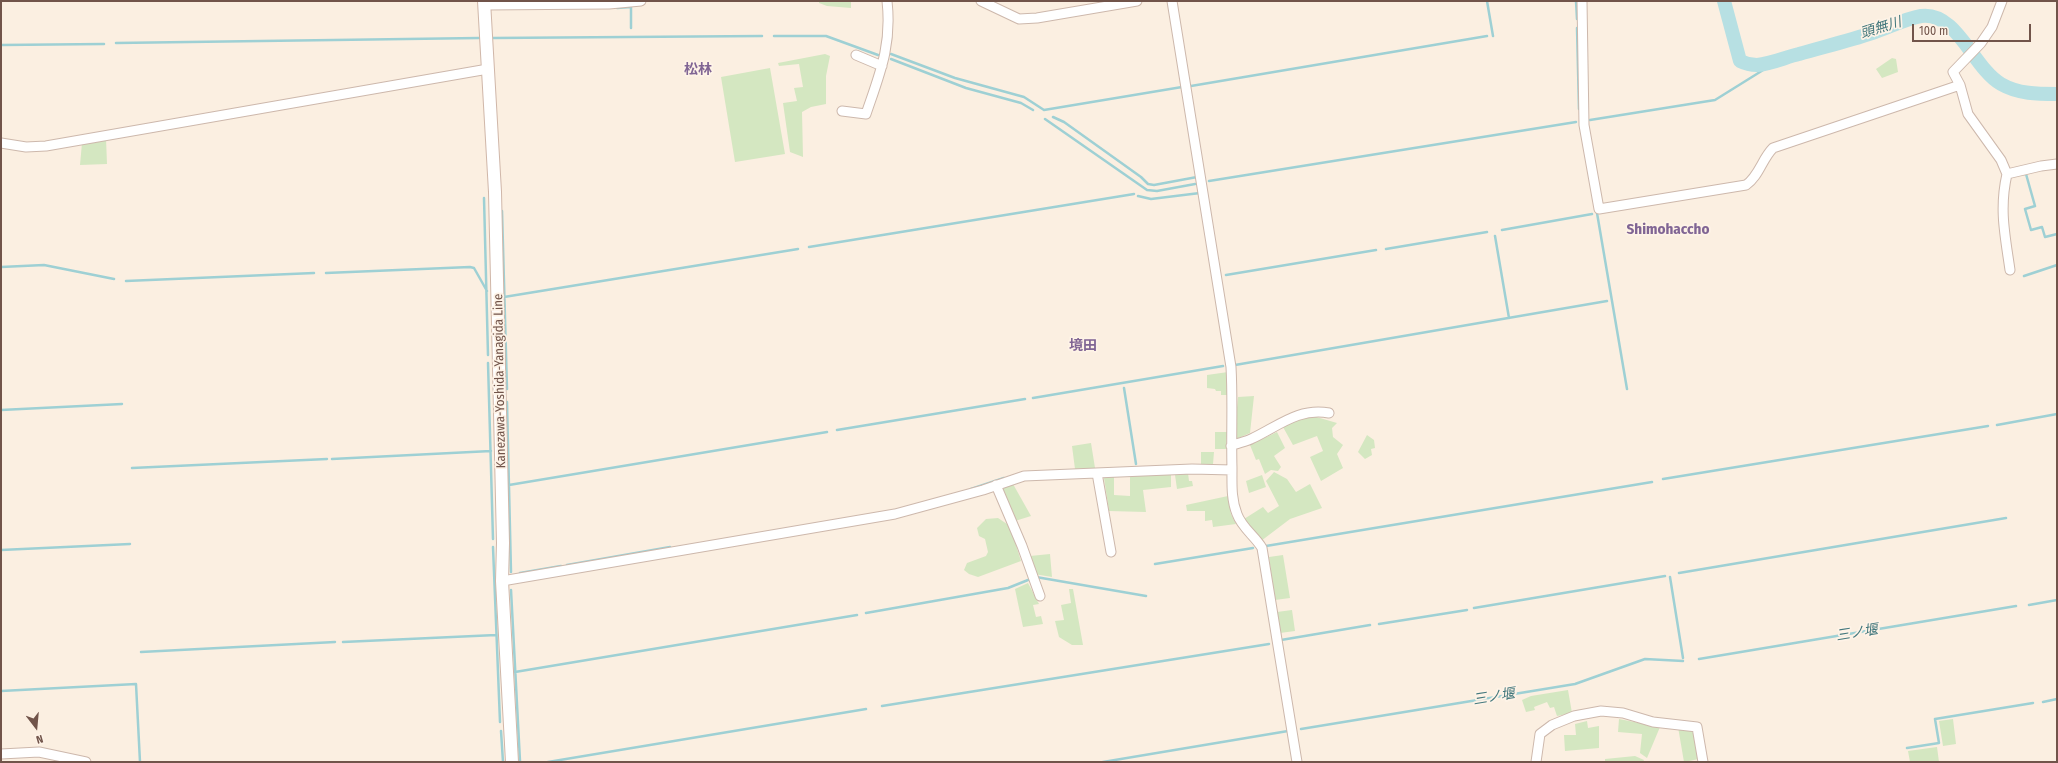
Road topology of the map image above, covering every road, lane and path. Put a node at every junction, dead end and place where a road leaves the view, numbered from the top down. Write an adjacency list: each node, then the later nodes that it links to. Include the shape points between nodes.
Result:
1 (641, 1): 8 (street, via 609,4)
2 (887, 1): 10 (street, via 889,24)
3 (980, 1): 4 (street, via 1019,19)
4 (1135, 1)
5 (1172, 1): 19 (street, via 1231,367)
6 (1582, 1): 12 (street, via 1584,125 1599,209 1746,186 1753,180 1773,148)
7 (2002, 1): 12 (street, via 1992,27 1981,44 1953,72)
8 (484, 3): 11 (main road, Kanezawa-Yoshida-Yanagida Line)
9 (856, 55): 10 (street)
10 (882, 66): 13 (street, via 866,114)
11 (488, 69): 14 (street, via 46,146 26,147); 24 (main road, Kanezawa-Yoshida-Yanagida Line, via 499,322)
12 (1960, 85): 16 (street, via 1968,114 2001,160)
13 (842, 112)
14 (1, 143)
15 (2057, 164): 16 (street)
16 (2007, 174): 17 (street, via 2002,216)
17 (2010, 270)
18 (1329, 413): 19 (street, via 1318,411 1293,417 1251,439)
19 (1231, 446): 20 (street)
20 (1232, 470): 21 (street, via 1192,469); 29 (street, via 1231,484 1236,513 1262,548)
21 (1097, 474): 22 (street, via 1024,476); 23 (street)
22 (996, 486): 24 (street, via 895,514); 25 (street, via 1017,532)
23 (1111, 552)
24 (502, 581): 28 (main road, Kanezawa-Yoshida-Yanagida Line)
25 (1040, 596)
26 (1, 754): 27 (street, via 39,752)
27 (86, 762)
28 (512, 762)
29 (1297, 762)
30 (1536, 762): 31 (street, via 1540,734 1574,716 1601,711 1623,712 1653,722 1697,727)
31 (1703, 762)

